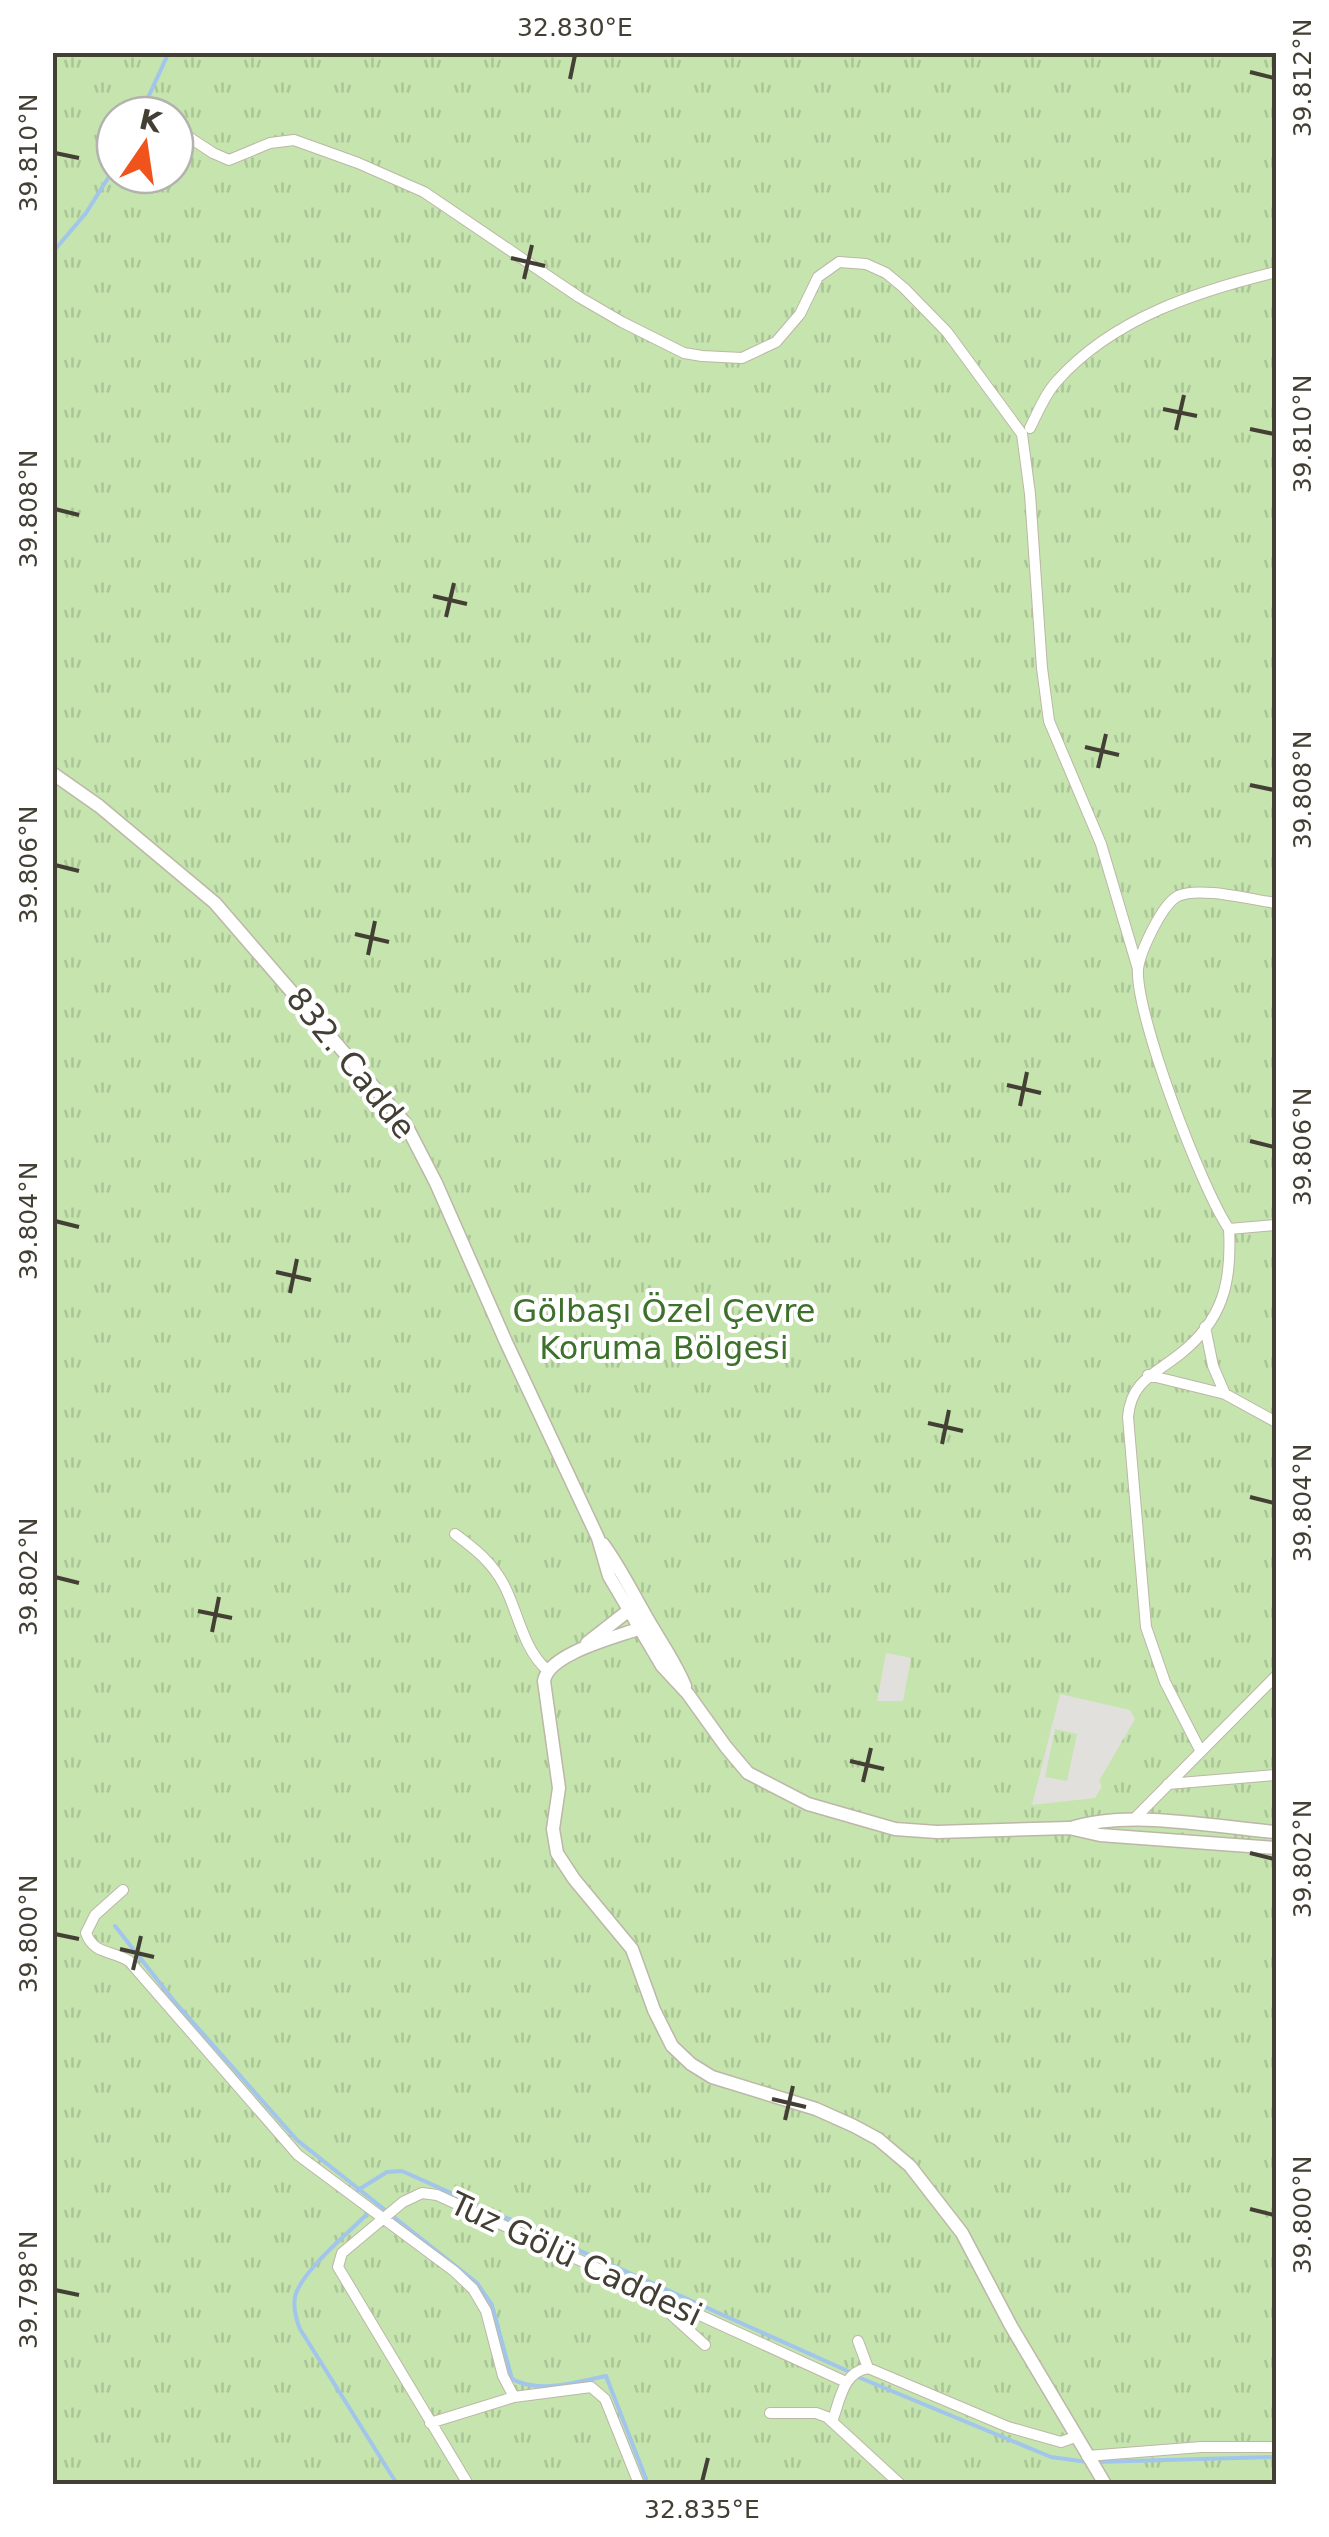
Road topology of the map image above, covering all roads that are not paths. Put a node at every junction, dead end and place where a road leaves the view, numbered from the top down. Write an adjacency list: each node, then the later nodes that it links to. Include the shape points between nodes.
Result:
1 (195, 141): 6 (street, via 229,160 270,142 294,140 358,163 424,192 652,338 702,356 742,358 776,342 818,277 839,262 866,264 904,288 947,332 1022,434 1050,721 1101,844)
2 (1276, 272): 3 (street, via 1212,288 1112,334 1056,382)
3 (1030, 428)
4 (52, 773): 14 (street, 832. Cadde, via 215,903 405,1122 598,1538 622,1569)
5 (1276, 904): 6 (street, via 1182,894 1164,909)
6 (1138, 969): 8 (street, via 1181,1122)
7 (1276, 1225): 8 (street)
8 (1230, 1230): 9 (street, via 1226,1291)
9 (1205, 1327): 10 (street); 11 (street)
10 (1148, 1375): 11 (street); 18 (street, via 1132,1395 1128,1417 1145,1619 1164,1682)
11 (1225, 1394): 12 (street)
12 (1276, 1422)
13 (455, 1534): 16 (street, via 485,1556 505,1586 534,1658)
14 (639, 1617): 15 (street); 15 (street); 22 (street, 832. Cadde, via 662,1666 748,1773 808,1804 917,1832)
15 (578, 1651): 16 (street)
16 (547, 1670): 35 (street, via 559,1788 557,1853 632,1950 672,2046 712,2078 826,2113 897,2154 962,2233)
17 (1276, 1676): 18 (street)
18 (1200, 1750): 20 (street)
19 (1276, 1776): 20 (street)
20 (1167, 1784): 21 (street)
21 (1134, 1820): 22 (street, 832. Cadde, via 1099,1819); 23 (street, 832. Cadde)
22 (1069, 1828): 24 (street, 832. Cadde)
23 (1276, 1832)
24 (1276, 1848)
25 (122, 1890): 26 (street, via 90,1921 92,1945 128,1961 312,2166)
26 (382, 2212): 27 (street, Tuz Gölü Caddesi, via 416,2195 437,2195); 31 (street, via 479,2297); 34 (street, Tuz Gölü Caddesi, via 342,2253 338,2267)
27 (646, 2292): 29 (street); 30 (street, Tuz Gölü Caddesi)
28 (858, 2341): 30 (street)
29 (705, 2345)
30 (855, 2374): 33 (street); 35 (street, Tuz Gölü Caddesi, via 1008,2427 1061,2442)
31 (514, 2397): 34 (street); 39 (street, via 596,2389)
32 (770, 2414): 33 (street, via 816,2413)
33 (832, 2422): 40 (street)
34 (430, 2423): 38 (street, Tuz Gölü Caddesi)
35 (1075, 2437): 37 (street)
36 (1276, 2447): 37 (street)
37 (1087, 2456): 41 (street)
38 (468, 2484)
39 (639, 2484)
40 (900, 2484)
41 (1105, 2484)

